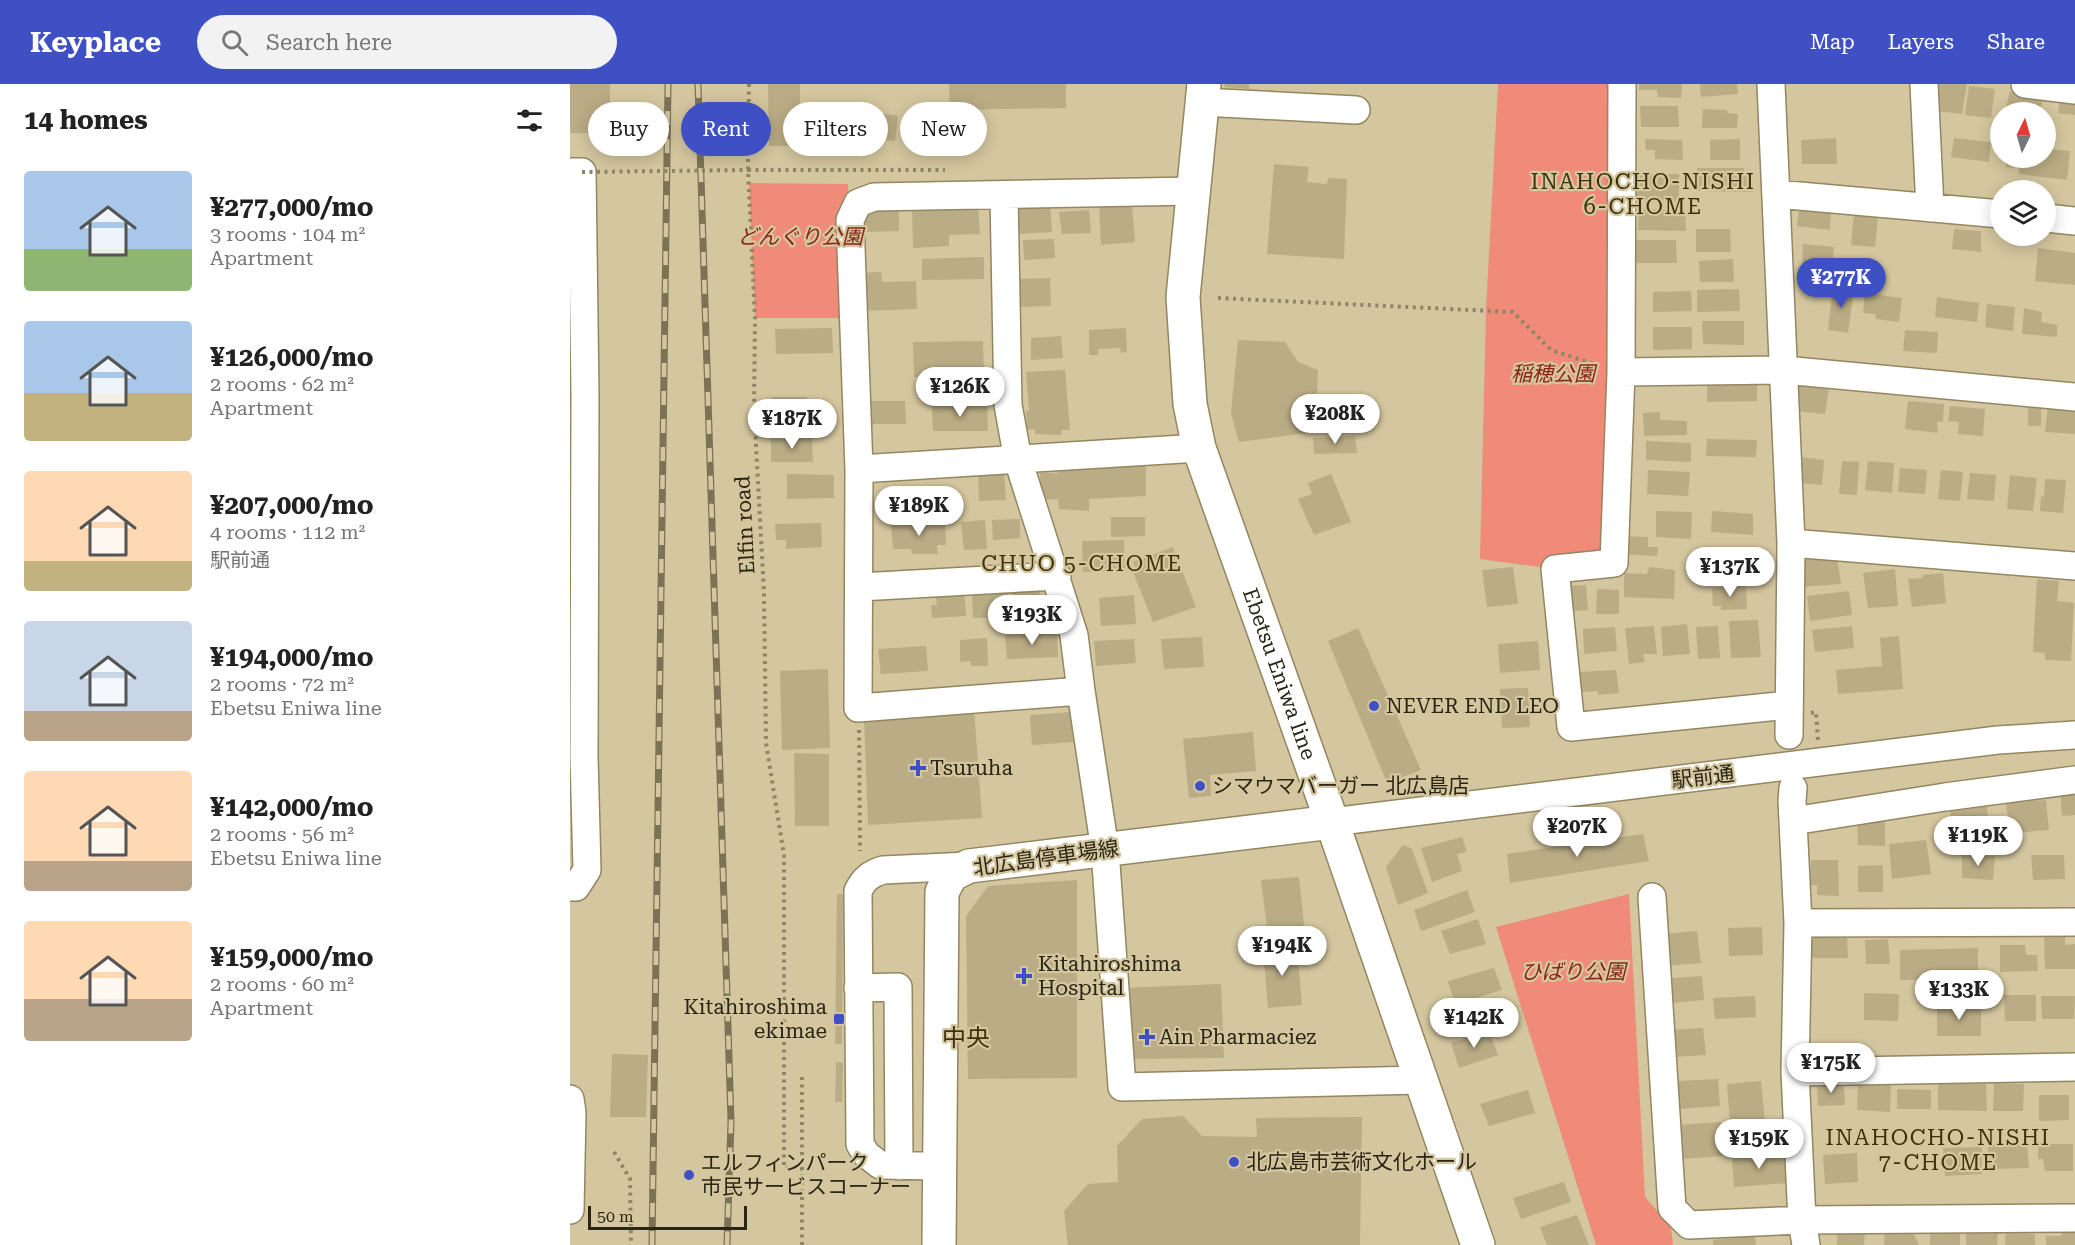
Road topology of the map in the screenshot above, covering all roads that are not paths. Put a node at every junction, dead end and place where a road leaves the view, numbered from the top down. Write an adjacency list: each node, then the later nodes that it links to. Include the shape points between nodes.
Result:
1 (1622, 84): 17 (street)
2 (1771, 84): 10 (street)
3 (1924, 84): 12 (street)
4 (2025, 84): 5 (street)
5 (2075, 90)
6 (1203, 93): 7 (street); 9 (main road, Ebetsu Eniwa line)
7 (1356, 110)
8 (576, 172): 18 (street)
9 (1194, 191): 11 (street); 20 (main road, Ebetsu Eniwa line, via 1183,297 1190,404)
10 (1777, 194): 12 (street); 16 (street)
11 (1004, 195): 21 (street, via 1008,405); 22 (street, via 874,197 858,203 850,220)
12 (1930, 208): 13 (street)
13 (1990, 213)
14 (2056, 219): 15 (street)
15 (2075, 221)
16 (1784, 370): 17 (street); 19 (street); 23 (street)
17 (1621, 372): 29 (street, via 1614,563 1555,568 1571,727)
18 (578, 395): 27 (street)
19 (2075, 398)
20 (1199, 448): 21 (street); 36 (main road, Ebetsu Eniwa line)
21 (1018, 460): 22 (street); 25 (street)
22 (859, 470): 26 (street)
23 (1791, 543): 24 (street); 29 (street)
24 (2075, 566)
25 (1057, 576): 26 (street); 28 (street, via 1074,635)
26 (860, 587): 28 (street, via 858,708)
27 (577, 621): 32 (street)
28 (1081, 691): 37 (street)
29 (1789, 705): 31 (street)
30 (2075, 732): 36 (street, 駅前通)
31 (1789, 735)
32 (577, 757): 39 (street, via 587,870 576,887)
33 (2075, 780): 35 (street)
34 (1793, 788): 35 (street)
35 (1793, 821): 42 (street)
36 (1332, 822): 37 (main road, 北広島停車場線); 46 (main road, Ebetsu Eniwa line)
37 (1105, 850): 38 (main road, 北広島停車場線); 46 (street, via 1122,1087)
38 (969, 866): 43 (street, via 883,870 864,880 858,891); 49 (main road, 北広島停車場線, via 951,875 942,892)
39 (570, 887)
40 (1652, 897): 52 (street, via 1672,1208 1689,1225)
41 (2075, 922): 42 (street)
42 (1798, 923): 45 (street)
43 (858, 988): 48 (street, via 860,1144 866,1155 880,1165); 48 (street, via 898,987)
44 (2075, 1067): 45 (street)
45 (1795, 1072): 52 (street)
46 (1422, 1080): 54 (main road, Ebetsu Eniwa line)
47 (570, 1112): 50 (street)
48 (899, 1166): 49 (street)
49 (939, 1167): 53 (main road, 北広島停車場線)
50 (570, 1210)
51 (2075, 1218): 52 (street)
52 (1804, 1233)
53 (939, 1245)
54 (1478, 1245)

